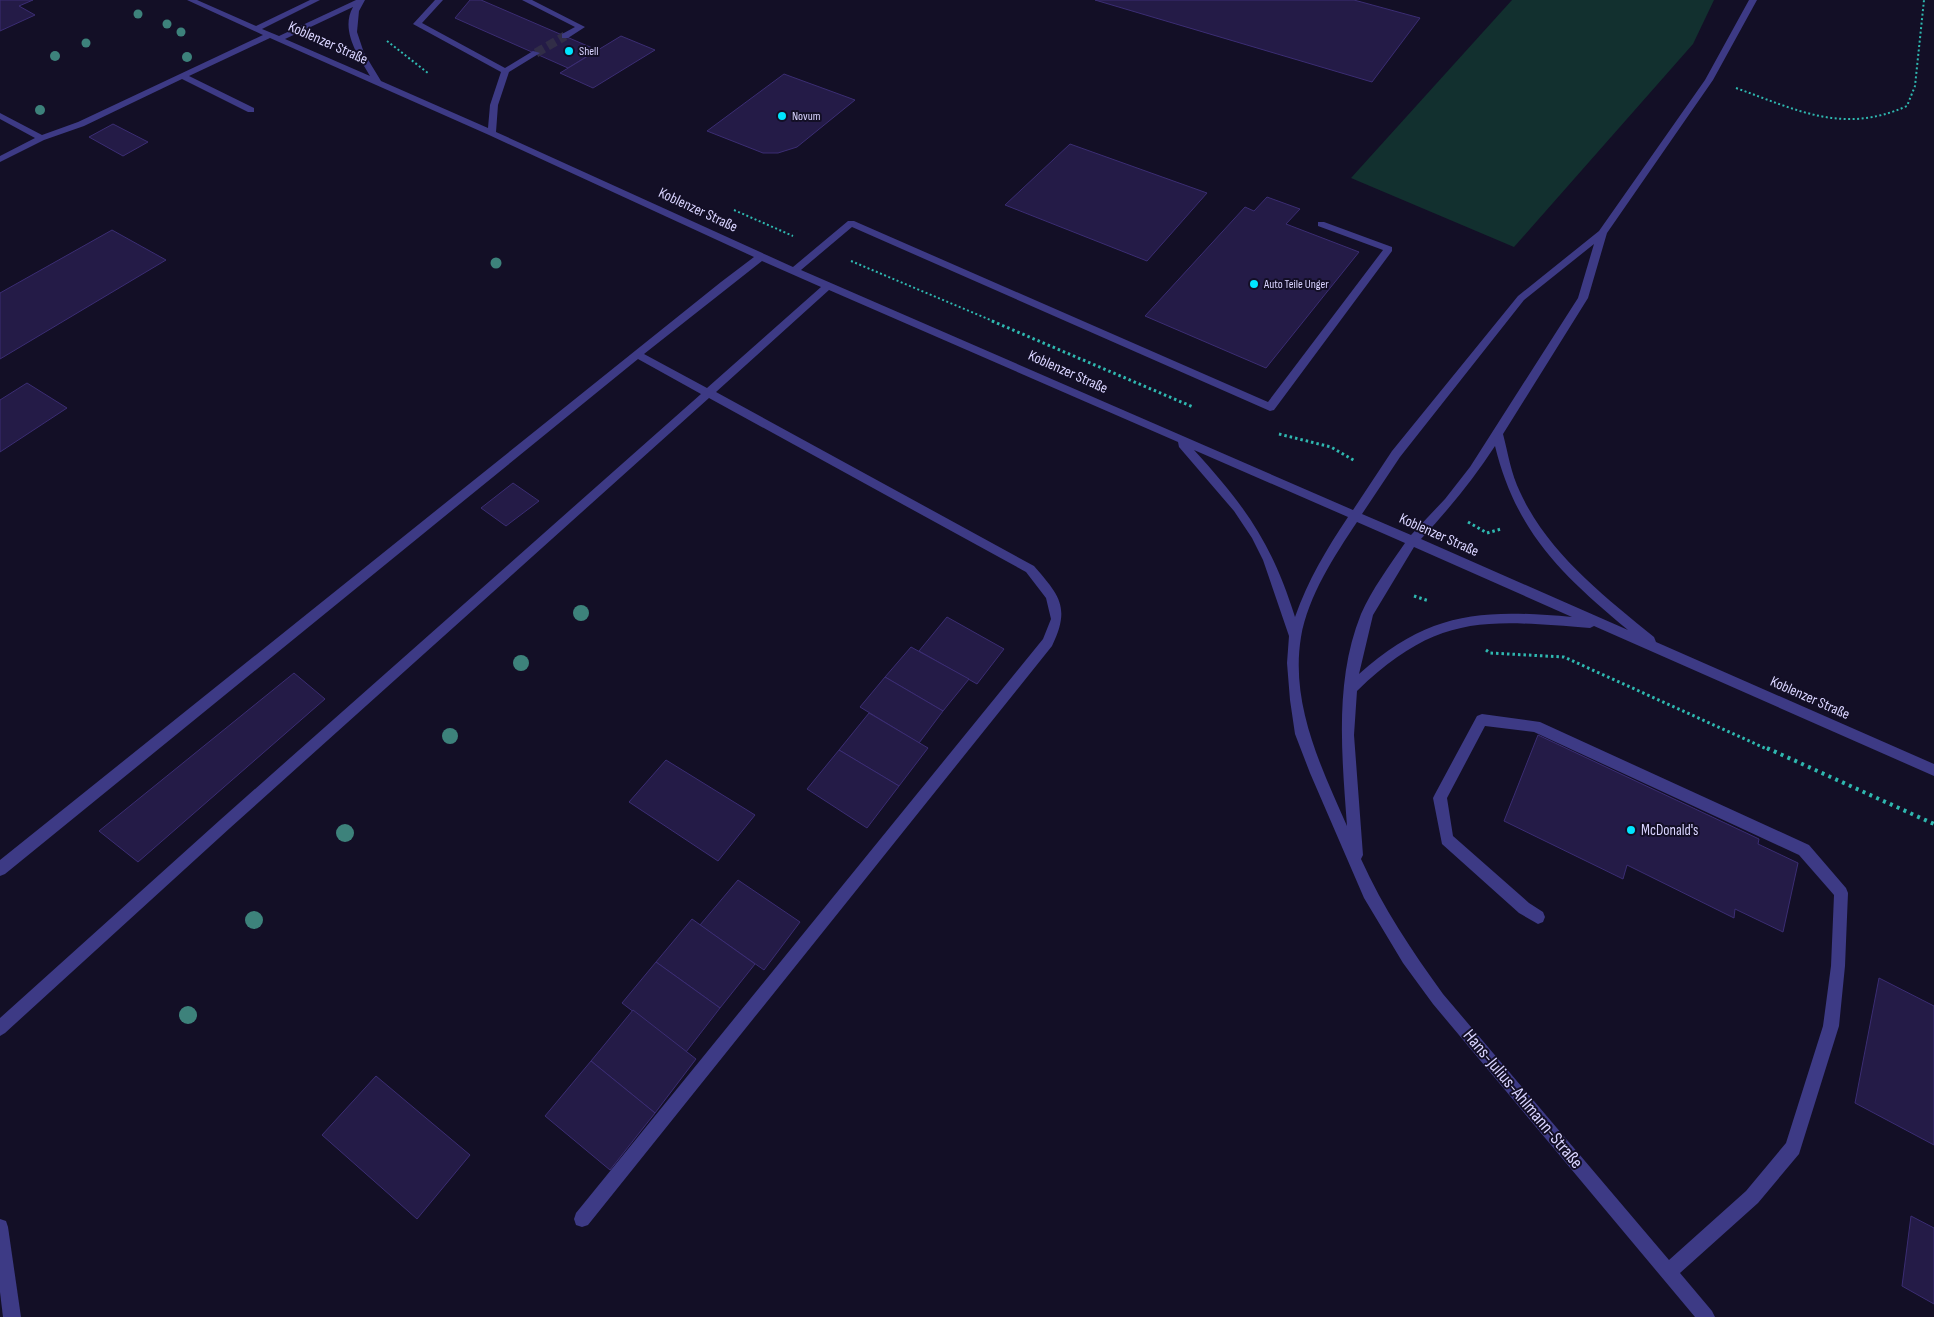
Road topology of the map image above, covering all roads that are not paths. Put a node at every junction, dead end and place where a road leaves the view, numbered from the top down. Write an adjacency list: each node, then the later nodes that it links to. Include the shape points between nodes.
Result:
1 (191, 0): 7 (street, Koblenzer Straße)
2 (316, 0): 7 (street)
3 (360, 0): 10 (street); 14 (street, via 350,28)
4 (439, 0): 12 (street, via 417,24)
5 (526, 0): 9 (street, via 581,26)
6 (1753, 0): 21 (street, via 1709,80)
7 (255, 29): 8 (street, Koblenzer Straße)
8 (269, 35): 10 (street, Koblenzer Straße); 13 (street)
9 (565, 36)
10 (278, 39): 14 (street, Koblenzer Straße)
11 (536, 53): 12 (street)
12 (505, 71): 17 (street, via 494,105)
13 (184, 77): 15 (street); 18 (street, via 81,124)
14 (378, 83): 17 (street, Koblenzer Straße)
15 (251, 110)
16 (0, 116): 18 (street)
17 (492, 133): 22 (street, Koblenzer Straße)
18 (41, 138): 19 (street)
19 (0, 159)
20 (1321, 224): 23 (street, via 1389,249 1270,407 851,223)
21 (1602, 233): 27 (street, Hans-Julius-Ahlmann-Straße, via 1583,298); 29 (street, Hans-Julius-Ahlmann-Straße, via 1520,298 1396,454)
22 (761, 257): 23 (street, Koblenzer Straße); 25 (street)
23 (794, 271): 24 (street, Koblenzer Straße)
24 (828, 286): 26 (street); 28 (street, Koblenzer Straße)
25 (637, 354): 26 (street); 37 (street)
26 (710, 392): 39 (street); 40 (street, via 1030,569 1052,596 1057,619 1048,642)
27 (1497, 433): 30 (street, Hans-Julius-Ahlmann-Straße, via 1449,502); 33 (street, via 1513,491 1531,523 1580,579)
28 (1180, 440): 29 (street, Koblenzer Straße); 32 (street, Hans-Julius-Ahlmann-Straße, via 1251,527 1275,573)
29 (1354, 516): 30 (street, Koblenzer Straße); 32 (street, Hans-Julius-Ahlmann-Straße, via 1311,589)
30 (1412, 541): 31 (street, Koblenzer Straße); 34 (street, Hans-Julius-Ahlmann-Straße, via 1367,615)
31 (1599, 624): 33 (street, Koblenzer Straße); 34 (street, via 1534,619 1459,622 1423,636 1384,659)
32 (1295, 636): 36 (street, Hans-Julius-Ahlmann-Straße, via 1293,663 1302,734)
33 (1661, 651): 35 (street, Koblenzer Straße)
34 (1350, 689): 36 (street, Hans-Julius-Ahlmann-Straße, via 1347,735)
35 (1934, 770)
36 (1357, 868): 42 (street, Hans-Julius-Ahlmann-Straße, via 1408,958 1438,999)
37 (0, 869)
38 (1538, 917): 42 (street, via 1447,839 1440,798 1482,720 1535,726 1804,850 1841,893 1831,1026 1794,1148 1752,1197)
39 (0, 1028)
40 (582, 1219)
41 (0, 1228): 43 (street)
42 (1670, 1271): 44 (street, Hans-Julius-Ahlmann-Straße)
43 (12, 1317)
44 (1706, 1317)

